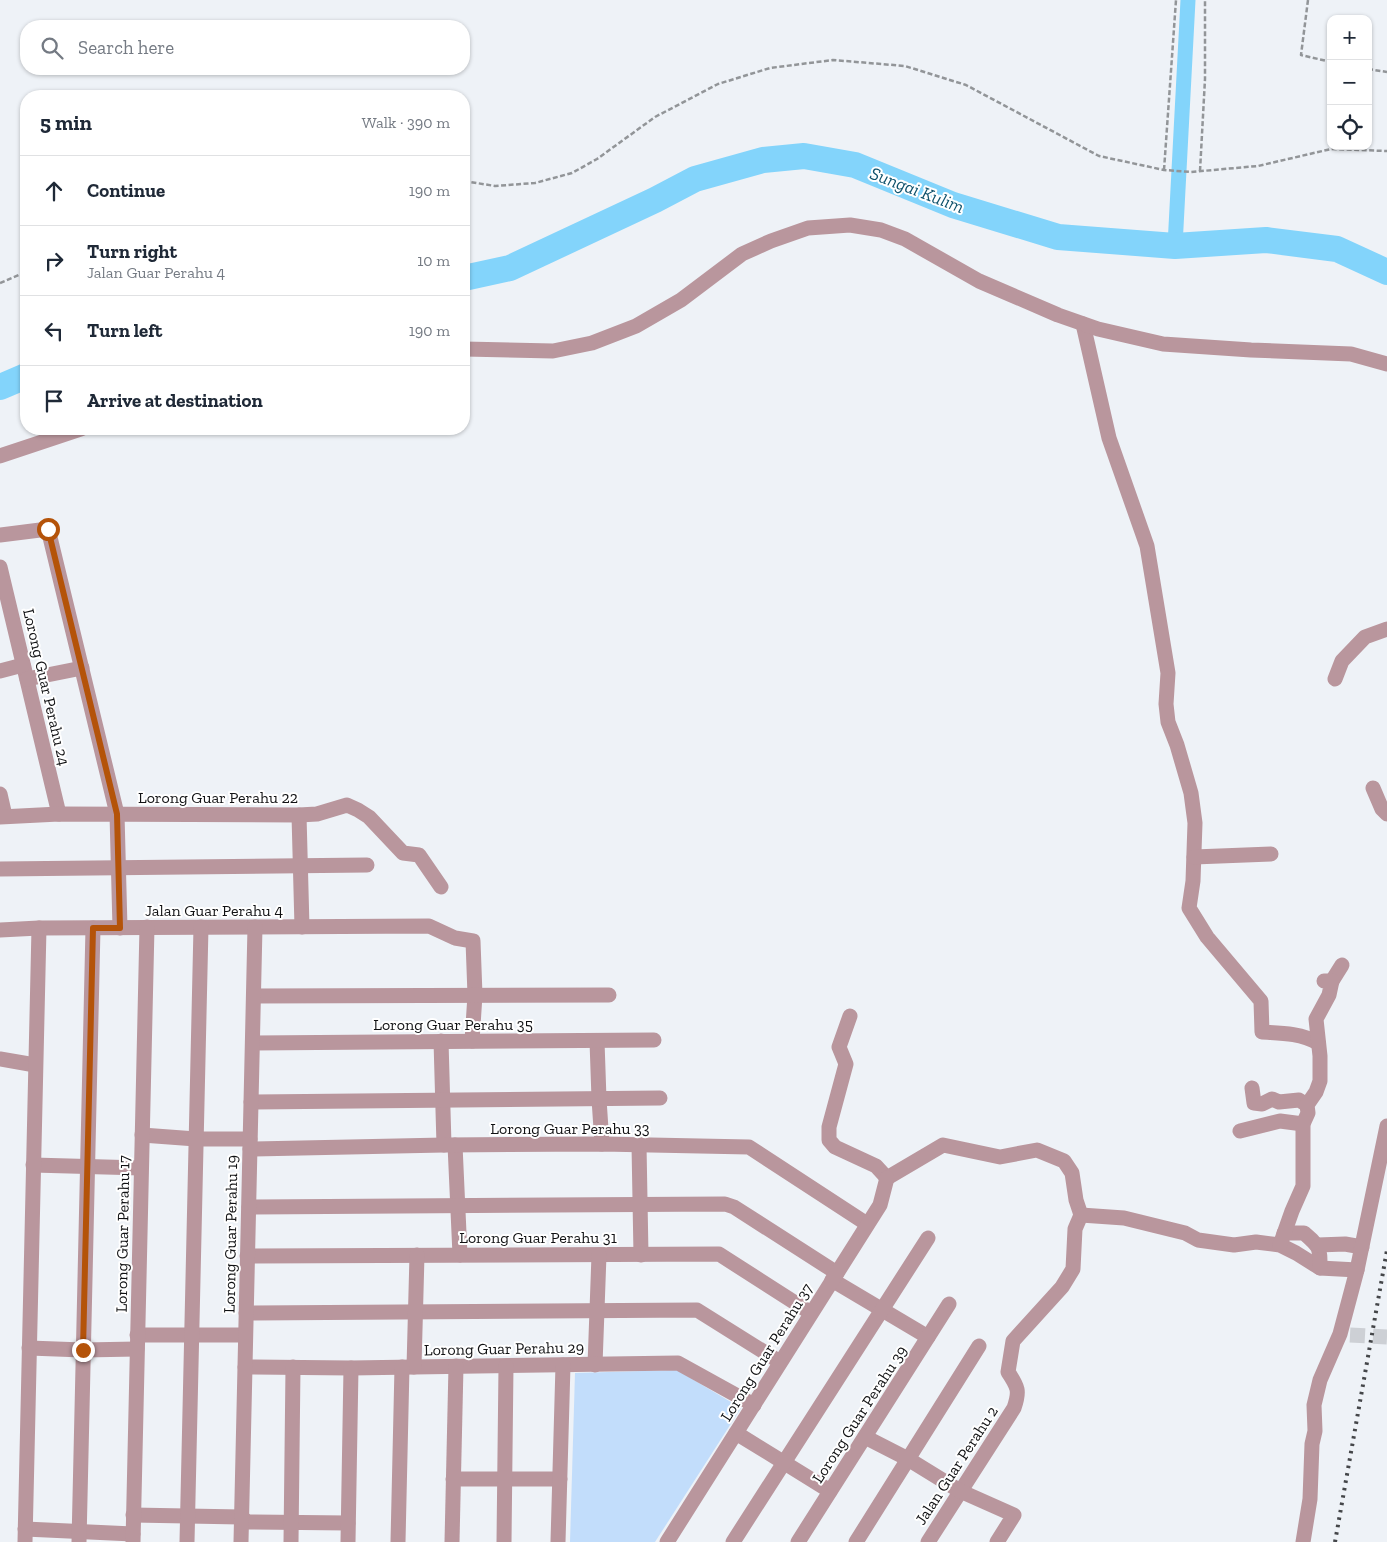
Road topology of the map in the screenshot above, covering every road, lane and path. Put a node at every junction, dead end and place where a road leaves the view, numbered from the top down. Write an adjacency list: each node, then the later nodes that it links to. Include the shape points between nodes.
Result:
1 (1176, 0): 8 (path)
2 (1204, 0): 9 (path, via 1205,79)
3 (1308, 0): 4 (path, via 1301,55)
4 (1327, 61)
5 (1372, 70): 6 (path)
6 (1387, 72)
7 (1387, 151): 9 (path, via 1332,149 1258,166)
8 (1164, 170): 9 (path); 10 (path, via 1099,156 966,85 905,66 833,60 770,68 718,84 655,117 572,173 535,184 495,186)
9 (1200, 171)
10 (470, 182)
11 (20, 275): 12 (path)
12 (0, 283)
13 (1083, 324): 14 (street, via 979,281 905,239 881,230 850,225 808,228 742,254 680,300 636,326 592,343 553,351); 15 (street, via 1163,344 1351,354); 33 (street, via 1109,438 1147,546 1168,673 1168,722 1192,794 1196,823)
14 (470, 349)
15 (1387, 364)
16 (63, 435): 17 (street)
17 (0, 456)
18 (0, 535): 21 (street, via 48,529)
19 (0, 567): 23 (street, Lorong Guar Perahu 24)
20 (1387, 629): 24 (street, via 1365,637 1342,661)
21 (82, 668): 23 (street); 28 (street)
22 (0, 671): 23 (street)
23 (25, 672): 27 (street, Lorong Guar Perahu 24)
24 (1336, 679)
25 (1373, 788): 29 (street)
26 (0, 794): 30 (street)
27 (59, 814): 28 (street, Lorong Guar Perahu 22); 30 (street, Lorong Guar Perahu 22)
28 (117, 814): 31 (street, Lorong Guar Perahu 22); 36 (street)
29 (1387, 814)
30 (3, 816)
31 (299, 816): 35 (street); 38 (street, Lorong Guar Perahu 22, via 347,805 358,810 369,817 403,853 419,855)
32 (1271, 854): 33 (street)
33 (1194, 857): 56 (street, via 1189,908 1207,937 1260,1001 1262,1032 1292,1034)
34 (367, 865): 35 (street)
35 (300, 866): 36 (street); 42 (street)
36 (119, 867): 37 (street); 45 (street)
37 (0, 869)
38 (441, 886)
39 (147, 927): 40 (street, Jalan Guar Perahu 4); 45 (street, Jalan Guar Perahu 4); 69 (street, Lorong Guar Perahu 17)
40 (202, 927): 41 (street, Jalan Guar Perahu 4); 70 (street)
41 (255, 927): 42 (street, Jalan Guar Perahu 4); 50 (street, Lorong Guar Perahu 19)
42 (302, 927): 48 (street, Jalan Guar Perahu 4, via 428,926 473,942)
43 (39, 928): 44 (street, Jalan Guar Perahu 4); 46 (street, Jalan Guar Perahu 4); 59 (street)
44 (93, 928): 45 (street, Jalan Guar Perahu 4); 76 (street)
45 (120, 928)
46 (0, 930)
47 (1342, 965): 56 (street, via 1328,981 1329,995 1316,1019)
48 (474, 995): 49 (street); 50 (street); 53 (street)
49 (609, 995)
50 (254, 996): 57 (street, Lorong Guar Perahu 19)
51 (850, 1016): 78 (street, via 839,1047 846,1064 829,1127 829,1140 835,1147 876,1166)
52 (654, 1040): 54 (street, Lorong Guar Perahu 35)
53 (472, 1041): 54 (street, Lorong Guar Perahu 35); 55 (street, Lorong Guar Perahu 35)
54 (597, 1041): 62 (street)
55 (442, 1042): 57 (street, Lorong Guar Perahu 35); 63 (street)
56 (1318, 1042): 65 (street, via 1320,1081)
57 (253, 1043): 64 (street, Lorong Guar Perahu 19)
58 (0, 1059): 59 (street)
59 (35, 1065): 75 (street)
60 (1252, 1088): 65 (street, via 1254,1103 1262,1104 1272,1099 1279,1102 1299,1100)
61 (660, 1098): 62 (street)
62 (598, 1099): 63 (street); 72 (street)
63 (443, 1100): 64 (street); 73 (street)
64 (251, 1102): 71 (street, Lorong Guar Perahu 19)
65 (1307, 1106): 66 (street)
66 (1304, 1124): 68 (street, via 1280,1120); 85 (street, via 1303,1186)
67 (1387, 1126): 87 (street)
68 (1240, 1131)
69 (142, 1135): 70 (street, Lorong Guar Perahu 33); 77 (street, Lorong Guar Perahu 17)
70 (196, 1139): 71 (street, Lorong Guar Perahu 33); 102 (street)
71 (250, 1144): 73 (street, Lorong Guar Perahu 33); 81 (street, Lorong Guar Perahu 19)
72 (602, 1144): 73 (street, Lorong Guar Perahu 33); 74 (street, Lorong Guar Perahu 33)
73 (449, 1145): 80 (street)
74 (639, 1145): 79 (street); 83 (street, Lorong Guar Perahu 33, via 749,1147)
75 (33, 1165): 76 (street); 107 (street)
76 (87, 1167): 77 (street); 108 (street)
77 (141, 1168): 105 (street, Lorong Guar Perahu 17)
78 (887, 1178): 82 (street, via 943,1145 1000,1157 1037,1150 1064,1162 1072,1173); 83 (street, Lorong Guar Perahu 37, via 880,1204)
79 (640, 1205): 80 (street); 91 (street); 95 (street, via 725,1204 734,1207)
80 (457, 1206): 81 (street); 89 (street)
81 (249, 1207): 92 (street, Lorong Guar Perahu 19)
82 (1081, 1215): 85 (street, via 1124,1218 1198,1240 1234,1245); 126 (street, Jalan Guar Perahu 2, via 1075,1229 1073,1269 1062,1287 1013,1341 1008,1372 1017,1385 1014,1408)
83 (867, 1224): 95 (street, Lorong Guar Perahu 37)
84 (928, 1238): 97 (street)
85 (1282, 1239): 86 (street, via 1304,1233); 93 (street, via 1296,1253)
86 (1318, 1245): 87 (street); 93 (street)
87 (1362, 1247): 94 (street)
88 (417, 1255): 89 (street, Lorong Guar Perahu 31); 92 (street, Lorong Guar Perahu 31); 99 (street)
89 (460, 1255): 90 (street, Lorong Guar Perahu 31)
90 (600, 1255): 91 (street, Lorong Guar Perahu 31); 98 (street)
91 (641, 1255): 101 (street, Lorong Guar Perahu 31, via 720,1254)
92 (247, 1256): 100 (street, Lorong Guar Perahu 19)
93 (1320, 1268): 94 (street)
94 (1357, 1270): 150 (street, via 1345,1335 1320,1380 1314,1405 1310,1499)
95 (834, 1276): 97 (street); 101 (street, Lorong Guar Perahu 37)
96 (950, 1304): 104 (street, Lorong Guar Perahu 39)
97 (882, 1309): 104 (street); 122 (street)
98 (597, 1311): 99 (street); 109 (street, via 697,1310); 110 (street)
99 (416, 1312): 100 (street); 116 (street)
100 (246, 1313): 103 (street, Lorong Guar Perahu 19)
101 (811, 1313): 109 (street, Lorong Guar Perahu 37)
102 (192, 1335): 103 (street); 105 (street); 129 (street)
103 (245, 1335): 114 (street, Lorong Guar Perahu 19)
104 (928, 1337): 120 (street, Lorong Guar Perahu 39)
105 (137, 1342): 108 (street); 128 (street, Lorong Guar Perahu 17)
106 (979, 1346): 121 (street)
107 (29, 1348): 108 (street); 133 (street)
108 (83, 1350): 134 (street)
109 (780, 1362): 118 (street, Lorong Guar Perahu 37)
110 (595, 1364): 111 (street, Lorong Guar Perahu 29); 118 (street, Lorong Guar Perahu 29, via 678,1363)
111 (563, 1365): 113 (street, Lorong Guar Perahu 29); 125 (street)
112 (456, 1366): 113 (street, Lorong Guar Perahu 29); 116 (street, Lorong Guar Perahu 29); 123 (street)
113 (506, 1366): 124 (street)
114 (245, 1367): 115 (street, Lorong Guar Perahu 29); 130 (street, Lorong Guar Perahu 19)
115 (293, 1367): 117 (street, Lorong Guar Perahu 29); 131 (street)
116 (408, 1367): 117 (street, Lorong Guar Perahu 29); 140 (street)
117 (351, 1368): 132 (street)
118 (754, 1405): 119 (street, Lorong Guar Perahu 37)
119 (736, 1434): 122 (street); 144 (street, Lorong Guar Perahu 37)
120 (865, 1437): 121 (street); 127 (street, Lorong Guar Perahu 39)
121 (908, 1459): 126 (street); 147 (street)
122 (783, 1463): 127 (street); 145 (street)
123 (453, 1479): 124 (street); 141 (street)
124 (505, 1480): 125 (street); 142 (street)
125 (560, 1480): 143 (street)
126 (960, 1490): 148 (street, Jalan Guar Perahu 2); 149 (street, via 1014,1515)
127 (830, 1492): 146 (street, Lorong Guar Perahu 39)
128 (133, 1515): 129 (street); 135 (street, Lorong Guar Perahu 17)
129 (188, 1516): 130 (street); 136 (street)
130 (241, 1517): 131 (street, via 248,1522); 137 (street, Lorong Guar Perahu 19)
131 (292, 1522): 132 (street); 138 (street)
132 (348, 1523): 139 (street)
133 (25, 1536): 134 (street)
134 (79, 1537): 135 (street)
135 (133, 1538)
136 (187, 1542)
137 (240, 1542)
138 (292, 1542)
139 (348, 1542)
140 (398, 1542)
141 (452, 1542)
142 (504, 1542)
143 (558, 1542)
144 (667, 1542)
145 (733, 1542)
146 (798, 1542)
147 (856, 1542)
148 (928, 1542)
149 (997, 1542)
150 (1303, 1542)

